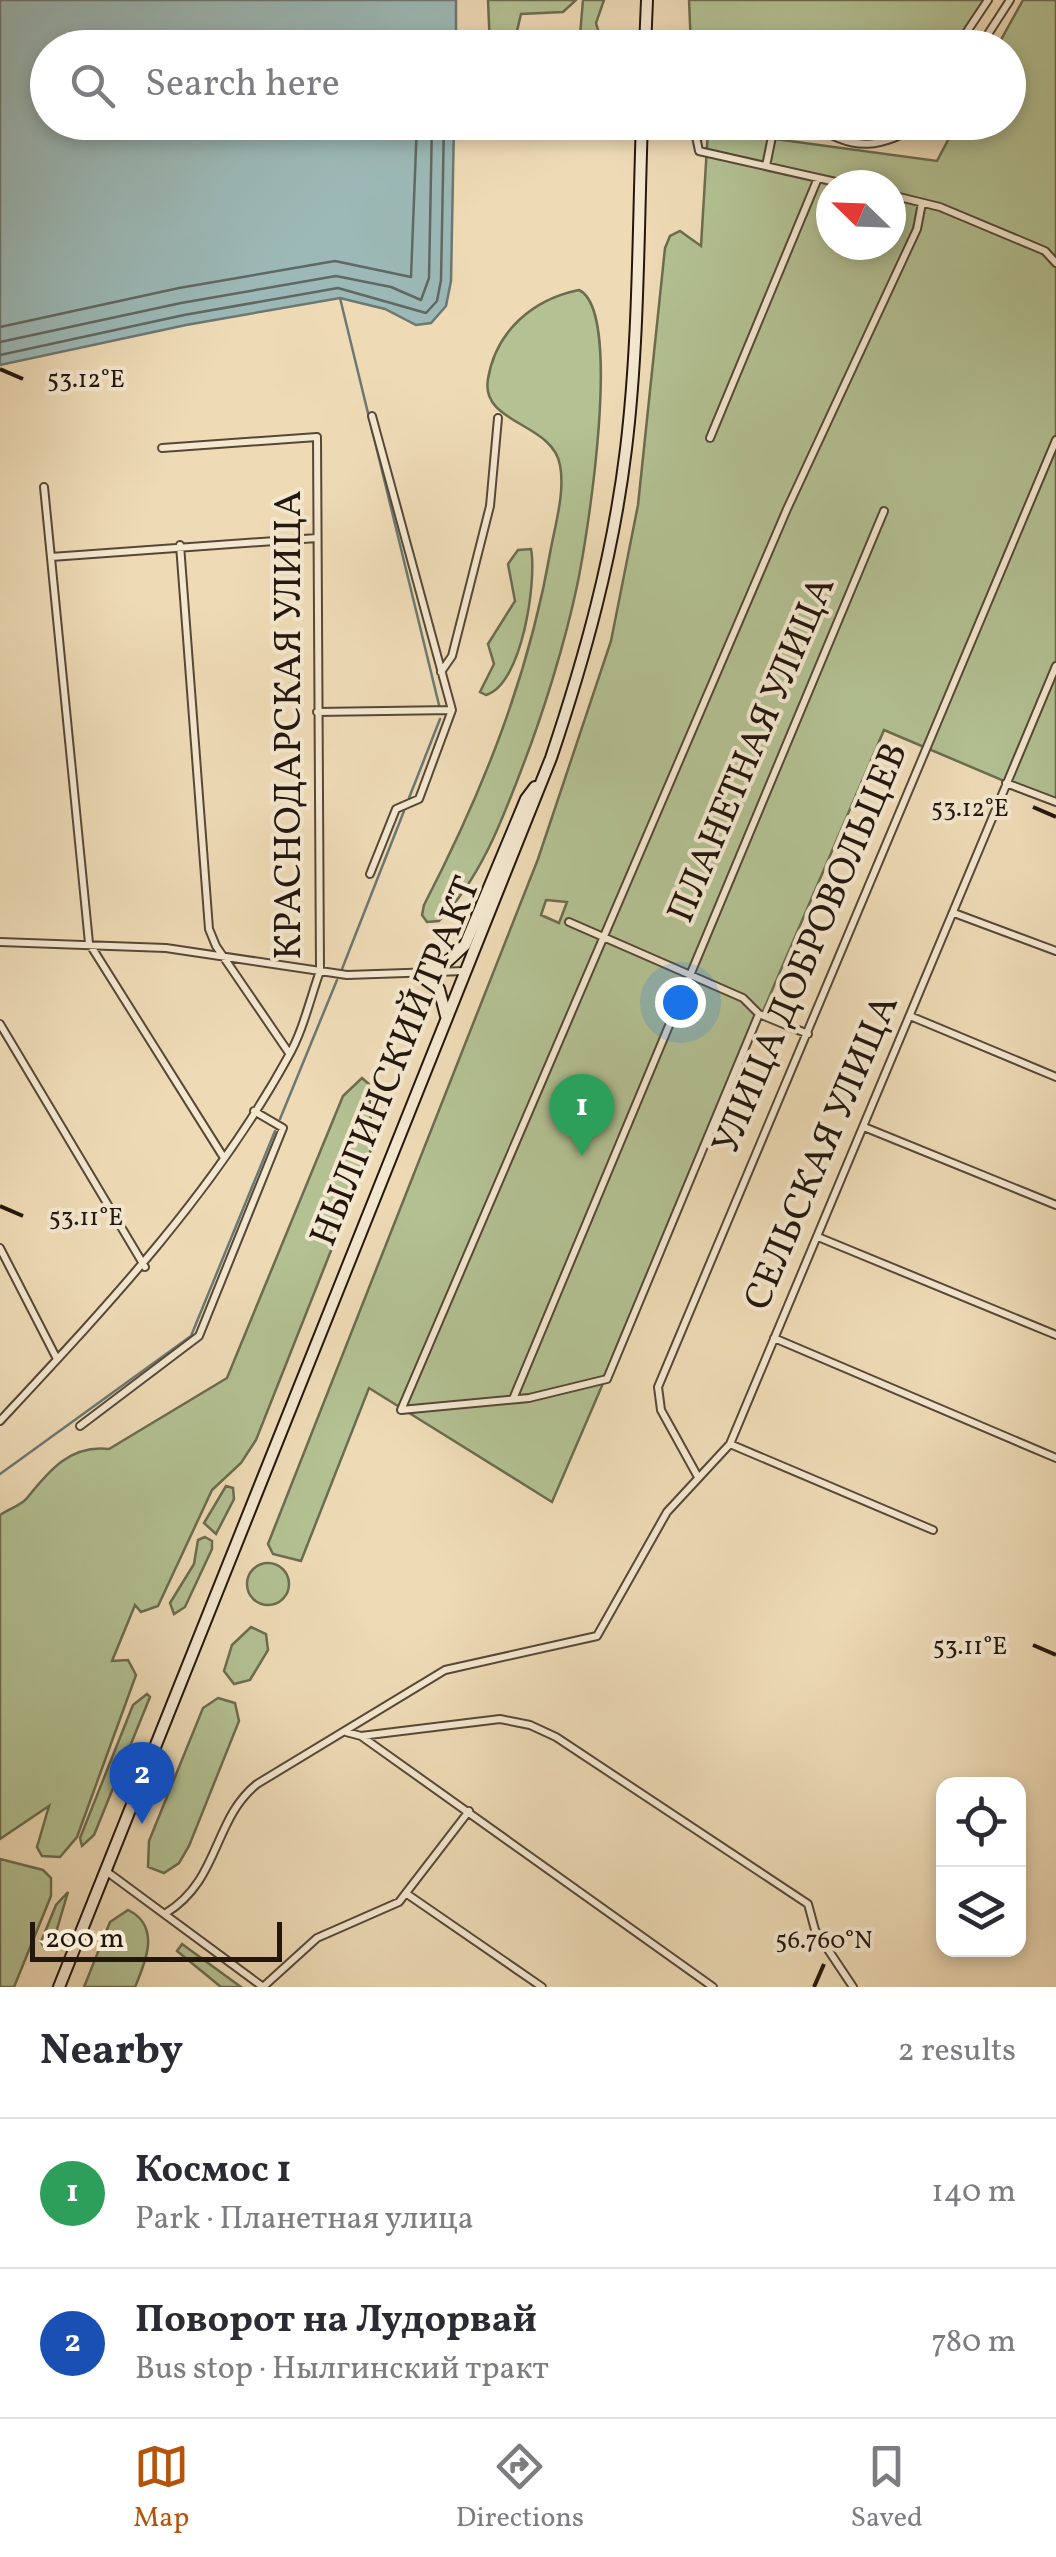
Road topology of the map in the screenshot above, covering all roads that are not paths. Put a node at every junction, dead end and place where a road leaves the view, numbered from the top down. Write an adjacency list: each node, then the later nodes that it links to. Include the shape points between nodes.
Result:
1 (647, 0): 4 (main road)
2 (988, 0): 5 (street)
3 (1010, 0): 6 (street)
4 (646, 30)
5 (968, 30)
6 (991, 30)
7 (641, 140): 32 (main road, НЫЛГИНСКИЙ ТРАКТ, via 619,495 596,616)
8 (697, 140): 12 (street, via 699,151)
9 (771, 140): 12 (street)
10 (840, 140): 11 (street, via 882,146)
11 (893, 140)
12 (766, 166): 13 (street)
13 (816, 178)
14 (816, 183): 20 (street)
15 (906, 199): 16 (street)
16 (922, 203): 17 (street, via 1045,252); 38 (street, via 917,229 786,509)
17 (1056, 264)
18 (372, 416): 29 (street)
19 (498, 418): 29 (street, via 490,506 452,656)
20 (710, 438)
21 (1056, 440): 51 (street, УЛИЦА ДОБРОВОЛЬЦЕВ)
22 (162, 448): 25 (street, КРАСНОДАРСКАЯ УЛИЦА, via 317,437)
23 (44, 487): 27 (street)
24 (884, 511): 46 (street, ПЛАНЕТНАЯ УЛИЦА)
25 (317, 538): 26 (street); 31 (street, КРАСНОДАРСКАЯ УЛИЦА)
26 (180, 545): 27 (street); 42 (street, via 205,907 216,946)
27 (51, 557): 40 (street)
28 (1055, 670): 33 (street, СЕЛЬСКАЯ УЛИЦА)
29 (440, 673): 30 (street)
30 (452, 710): 31 (street); 35 (street, via 419,799 396,809)
31 (316, 712): 43 (street, КРАСНОДАРСКАЯ УЛИЦА)
32 (542, 778): 44 (main road, НЫЛГИНСКИЙ ТРАКТ); 45 (main road, via 526,799 465,945)
33 (1006, 783): 34 (street); 36 (street, СЕЛЬСКАЯ УЛИЦА)
34 (1056, 802)
35 (370, 874)
36 (954, 912): 41 (street); 48 (street, СЕЛЬСКАЯ УЛИЦА)
37 (569, 922): 38 (street)
38 (603, 940): 46 (street); 64 (street, via 400,1410)
39 (0, 942): 40 (street)
40 (88, 943): 42 (street); 56 (street)
41 (1056, 950)
42 (226, 956): 43 (street); 52 (street)
43 (320, 971): 45 (street); 52 (street, КРАСНОДАРСКАЯ УЛИЦА)
44 (466, 972): 45 (street); 49 (main road, НЫЛГИНСКИЙ ТРАКТ)
45 (418, 974): 49 (main road, via 439,990)
46 (688, 974): 47 (street, via 743,998); 64 (street, ПЛАНЕТНАЯ УЛИЦА)
47 (760, 1014): 51 (street); 64 (street, via 607,1379)
48 (910, 1016): 53 (street); 55 (street, СЕЛЬСКАЯ УЛИЦА)
49 (447, 1018): 74 (main road, НЫЛГИНСКИЙ ТРАКТ)
50 (0, 1024): 60 (street)
51 (808, 1034): 69 (street, УЛИЦА ДОБРОВОЛЬЦЕВ, via 658,1387 660,1410)
52 (290, 1054): 54 (street, КРАСНОДАРСКАЯ УЛИЦА)
53 (1056, 1077)
54 (254, 1111): 56 (street, КРАСНОДАРСКАЯ УЛИЦА); 66 (street, via 283,1128 199,1336)
55 (864, 1127): 57 (street); 58 (street, СЕЛЬСКАЯ УЛИЦА)
56 (224, 1158): 60 (street, КРАСНОДАРСКАЯ УЛИЦА)
57 (1056, 1205)
58 (818, 1237): 61 (street); 62 (street, СЕЛЬСКАЯ УЛИЦА)
59 (0, 1248): 63 (street)
60 (145, 1266): 63 (street, КРАСНОДАРСКАЯ УЛИЦА)
61 (1056, 1335)
62 (774, 1338): 67 (street, СЕЛЬСКАЯ УЛИЦА); 68 (street)
63 (57, 1360): 65 (street, КРАСНОДАРСКАЯ УЛИЦА)
64 (514, 1399)
65 (0, 1421)
66 (80, 1426)
67 (730, 1444): 69 (street, СЕЛЬСКАЯ УЛИЦА); 70 (street)
68 (1056, 1458)
69 (698, 1477): 71 (street, СЕЛЬСКАЯ УЛИЦА, via 667,1512 597,1636 445,1670)
70 (934, 1530)
71 (344, 1732): 72 (street); 76 (street, via 249,1790 196,1890)
72 (361, 1736): 73 (street); 81 (street, via 500,1719 556,1736 808,1904 816,1930)
73 (469, 1811): 75 (street); 80 (street)
74 (105, 1871): 76 (street); 77 (main road, НЫЛГИНСКИЙ ТРАКТ)
75 (408, 1894): 78 (street, via 317,1938); 79 (street)
76 (166, 1912): 78 (street)
77 (59, 1987)
78 (263, 1987)
79 (542, 1987)
80 (712, 1987)
81 (854, 1987)

